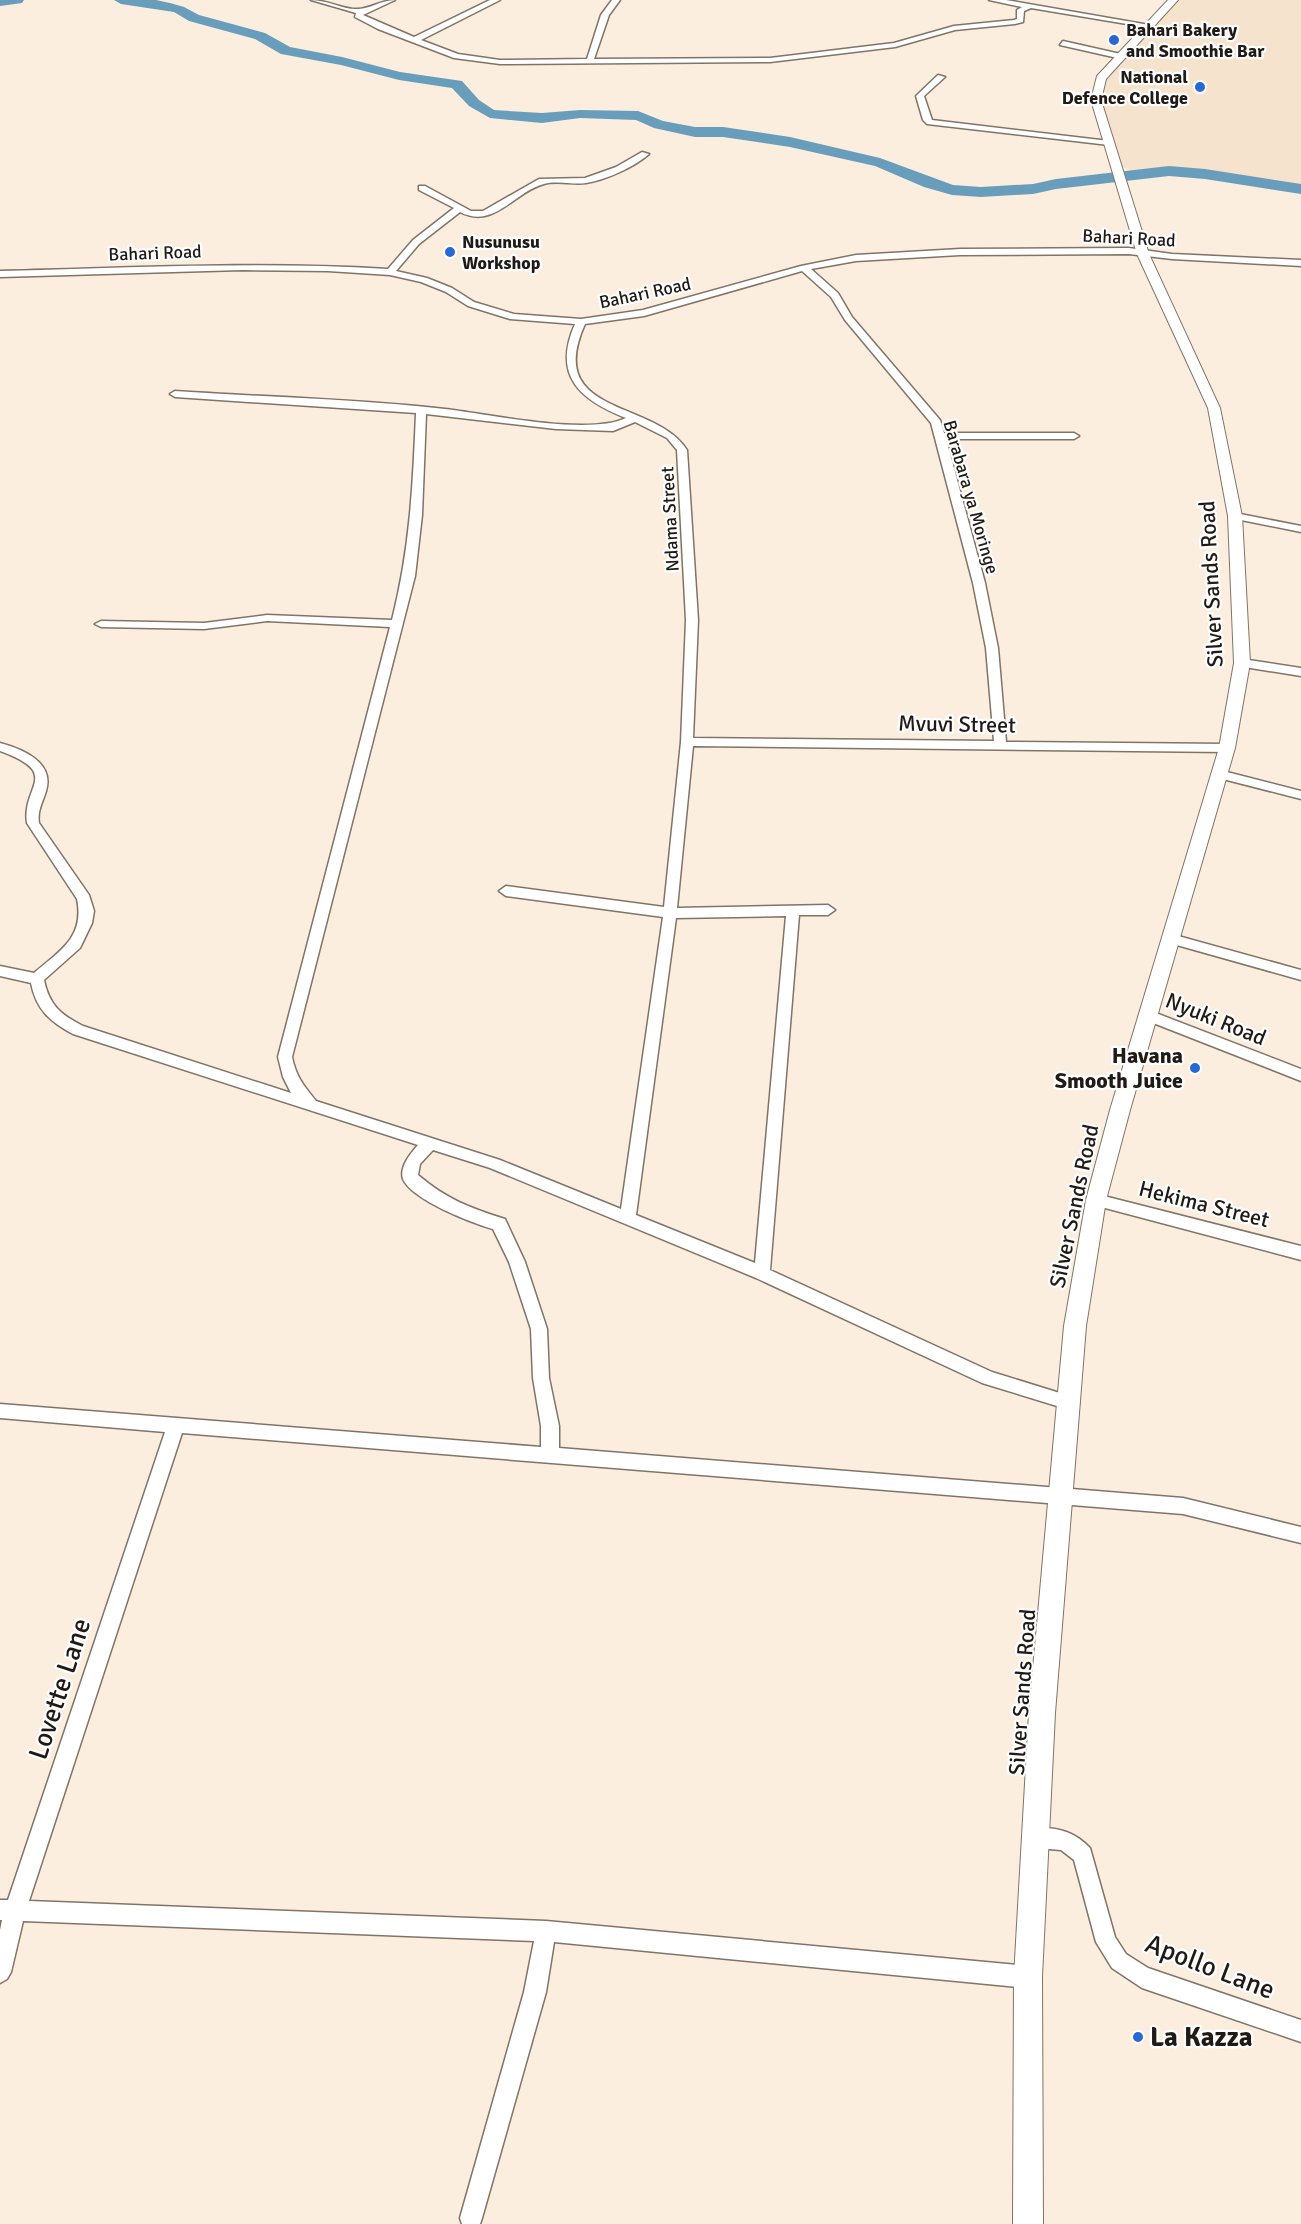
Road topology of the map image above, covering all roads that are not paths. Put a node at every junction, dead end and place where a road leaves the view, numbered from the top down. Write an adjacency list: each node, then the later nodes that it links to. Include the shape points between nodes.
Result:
1 (315, 0): 8 (street)
2 (392, 0): 8 (street)
3 (496, 0): 10 (street)
4 (616, 0): 13 (street, via 604,15)
5 (993, 0): 7 (street)
6 (1173, 0): 9 (street, Silver Sands Road)
7 (1030, 6): 9 (street); 13 (street, via 1021,10 1020,20 1015,22 967,26 895,45 789,58)
8 (360, 12): 10 (street, via 360,16 381,27)
9 (1151, 26): 12 (street, Silver Sands Road)
10 (416, 39): 13 (street, via 457,56 479,60)
11 (1063, 43): 12 (street)
12 (1122, 57): 15 (street, Silver Sands Road, via 1101,78 1096,100)
13 (590, 61)
14 (941, 77): 15 (street, via 920,96 930,122)
15 (1109, 143): 19 (street, Silver Sands Road)
16 (645, 154): 18 (street, via 586,181 542,181 490,213 474,214)
17 (422, 188): 18 (street)
18 (460, 208): 22 (street, via 416,242)
19 (1143, 254): 20 (street, Bahari Road); 21 (street, Bahari Road, via 902,254); 30 (street, Silver Sands Road, via 1214,408)
20 (1301, 263)
21 (804, 268): 24 (street, Bahari Road, via 644,313); 28 (street, Barabara ya Moringe, via 835,296 848,318 936,422)
22 (390, 272): 23 (street, Bahari Road, via 242,267); 24 (street, Bahari Road, via 424,280 471,304 513,318)
23 (0, 274)
24 (581, 322): 27 (street, Ndama Street, via 573,340 572,377 584,393)
25 (175, 394): 26 (street)
26 (421, 411): 27 (street, via 511,423 599,428 619,426); 33 (street, via 417,515 409,576)
27 (634, 418): 36 (street, Ndama Street, via 673,437 682,450 693,620)
28 (940, 436): 29 (street); 37 (street, Barabara ya Moringe, via 992,648)
29 (1074, 436)
30 (1235, 516): 31 (street); 34 (street, Silver Sands Road)
31 (1301, 529)
32 (101, 624): 33 (street, via 204,626 267,618)
33 (397, 624): 52 (street, via 285,1057 296,1091)
34 (1242, 663): 35 (street); 39 (street, Silver Sands Road)
35 (1301, 672)
36 (687, 742): 37 (street, Mvuvi Street); 45 (street, Ndama Street)
37 (1000, 745): 39 (street, Mvuvi Street)
38 (0, 747): 49 (street, via 36,764 42,785 31,814 33,823 84,898 88,911 80,939)
39 (1227, 748): 40 (street, Silver Sands Road)
40 (1219, 774): 41 (street); 46 (street, Silver Sands Road)
41 (1301, 795)
42 (507, 891): 45 (street)
43 (828, 910): 44 (street)
44 (793, 911): 45 (street); 57 (street)
45 (670, 913): 55 (street, Ndama Street)
46 (1171, 939): 48 (street); 50 (street, Silver Sands Road)
47 (0, 971): 49 (street)
48 (1301, 975)
49 (38, 980): 52 (street, via 41,1000 54,1018 78,1030)
50 (1148, 1015): 51 (street, Nyuki Road); 54 (street, Silver Sands Road)
51 (1301, 1075)
52 (311, 1105): 53 (street)
53 (430, 1143): 55 (street, via 495,1164); 61 (street, via 413,1162 410,1177 470,1216 499,1224 517,1262 539,1329)
54 (1096, 1200): 56 (street, Hekima Street); 58 (street, Silver Sands Road, via 1075,1326)
55 (628, 1217): 57 (street)
56 (1301, 1252)
57 (762, 1273): 58 (street, via 988,1378)
58 (1070, 1403): 62 (street, Silver Sands Road)
59 (0, 1411): 60 (street)
60 (176, 1424): 61 (street); 65 (street, Lovette Lane)
61 (550, 1455): 62 (street)
62 (1060, 1496): 63 (street, via 1183,1506); 64 (street, Silver Sands Road, via 1042,1713)
63 (1301, 1535)
64 (1037, 1838): 68 (street, Silver Sands Road); 69 (street, Apollo Lane, via 1059,1837 1083,1855 1106,1942 1119,1961 1142,1977)
65 (8, 1911): 66 (street); 67 (street, Lovette Lane)
66 (546, 1931): 68 (street); 70 (street, via 535,1992)
67 (0, 1972)
68 (1028, 1977): 71 (street, Silver Sands Road)
69 (1301, 2031)
70 (471, 2218)
71 (1028, 2224)

